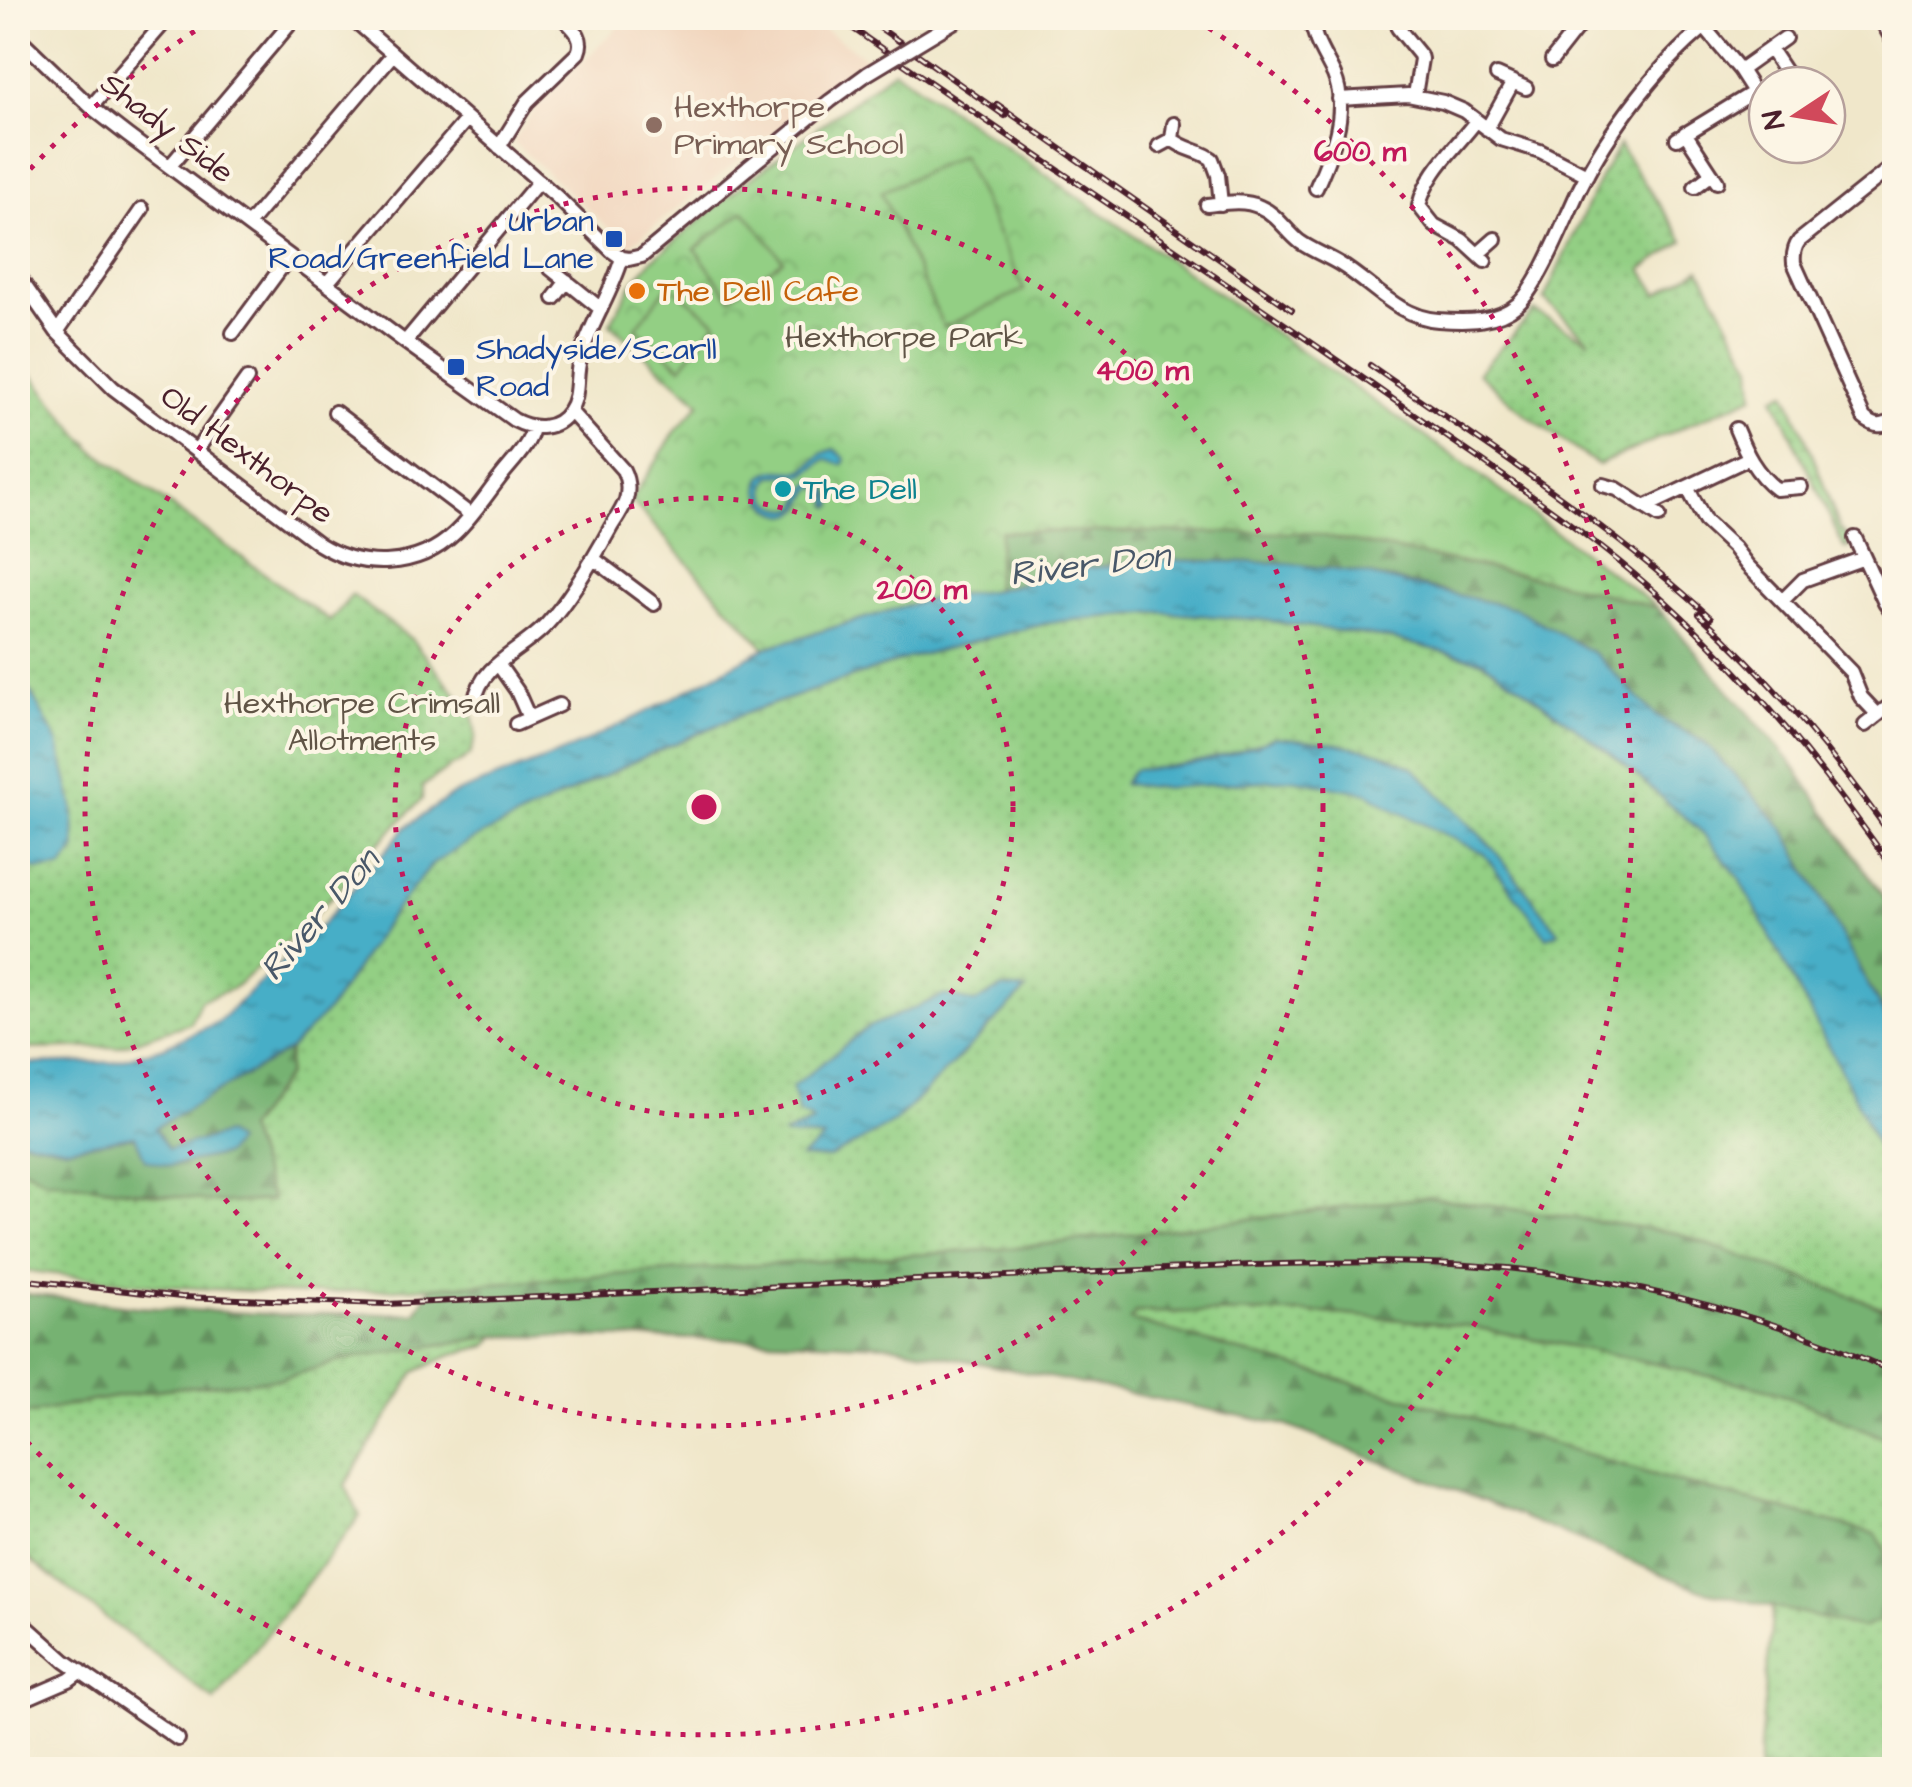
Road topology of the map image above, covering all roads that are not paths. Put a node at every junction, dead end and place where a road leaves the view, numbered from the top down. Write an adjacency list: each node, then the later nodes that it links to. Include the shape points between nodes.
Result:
1 (168, 18): 27 (street)
2 (295, 18): 33 (street)
3 (352, 18): 17 (street)
4 (563, 18): 31 (street, via 578,33 578,53 527,102)
5 (960, 18): 44 (street, bridge, via 830,100 642,256)
6 (1311, 18): 26 (street)
7 (1398, 18): 18 (street, via 1398,28)
8 (1585, 18): 19 (street)
9 (1717, 18): 11 (street)
10 (1880, 18): 14 (street)
11 (1704, 27): 21 (street); 34 (street, via 1632,106)
12 (18, 37): 27 (street, Shady Side)
13 (1785, 38): 15 (street)
14 (1894, 42)
15 (1770, 49): 20 (street); 21 (street)
16 (1437, 50): 18 (street)
17 (393, 54): 28 (street); 41 (street)
18 (1420, 55): 24 (street)
19 (1552, 60)
20 (1781, 65)
21 (1740, 70): 23 (street)
22 (1497, 75): 30 (street, via 1520,85)
23 (1747, 81)
24 (1415, 95): 26 (street); 30 (street, via 1443,102)
25 (1747, 96): 36 (street, via 1681,136 1714,178)
26 (1339, 99): 37 (street, via 1336,136 1318,165)
27 (92, 106): 33 (street, Shady Side)
28 (466, 119): 31 (street); 48 (street)
29 (1174, 124): 34 (street, via 1166,143 1212,159 1218,175 1214,204 1262,207 1312,250 1414,316 1436,320 1478,321 1510,310 1527,295)
30 (1482, 125): 34 (street); 38 (street, via 1436,166)
31 (499, 148): 35 (street)
32 (1894, 165): 57 (street, via 1799,241 1793,256 1864,418 1880,426)
33 (170, 166): 41 (street, Shady Side)
34 (1587, 175)
35 (539, 180): 44 (street); 53 (street)
36 (1695, 187)
37 (1316, 188)
38 (1419, 206): 39 (street); 42 (street, via 1481,258)
39 (1403, 208)
40 (142, 209): 51 (street)
41 (248, 226): 43 (street, Shady Side)
42 (1496, 239)
43 (289, 257): 48 (street, Shady Side); 52 (street)
44 (622, 258): 50 (street)
45 (550, 268): 47 (street)
46 (18, 276): 51 (street, Old Hexthorpe)
47 (566, 281): 49 (street); 50 (street)
48 (327, 284): 53 (street, Shady Side)
49 (554, 298)
50 (601, 309): 55 (street, via 580,359)
51 (56, 332): 60 (street, Old Hexthorpe, via 113,388)
52 (233, 333)
53 (404, 342): 58 (street, Shady Side)
54 (247, 379): 60 (street)
55 (570, 411): 58 (street, via 558,422); 70 (street, via 628,480 626,499)
56 (335, 412): 66 (street)
57 (1894, 420)
58 (532, 428): 66 (street, Old Hexthorpe)
59 (1736, 429): 61 (street)
60 (196, 451): 66 (street, Old Hexthorpe, via 319,544 351,558 412,558 454,534)
61 (1749, 458): 63 (street); 64 (street, via 1776,488)
62 (1603, 486): 65 (street)
63 (1687, 487): 65 (street); 71 (street, via 1705,522)
64 (1802, 487)
65 (1645, 507): 67 (street)
66 (471, 515)
67 (1659, 516)
68 (1856, 538): 69 (street)
69 (1864, 558): 71 (street, via 1803,580); 73 (street)
70 (594, 559): 72 (street); 74 (street, via 546,626)
71 (1782, 602): 79 (street, via 1851,672 1861,697 1883,711)
72 (654, 604)
73 (1894, 615)
74 (498, 664): 75 (street); 77 (street)
75 (474, 701)
76 (559, 705): 77 (street)
77 (529, 718): 78 (street)
78 (516, 724)
79 (1866, 725)
80 (18, 1620): 81 (street)
81 (81, 1671): 82 (street); 83 (street)
82 (18, 1702)
83 (178, 1740)

